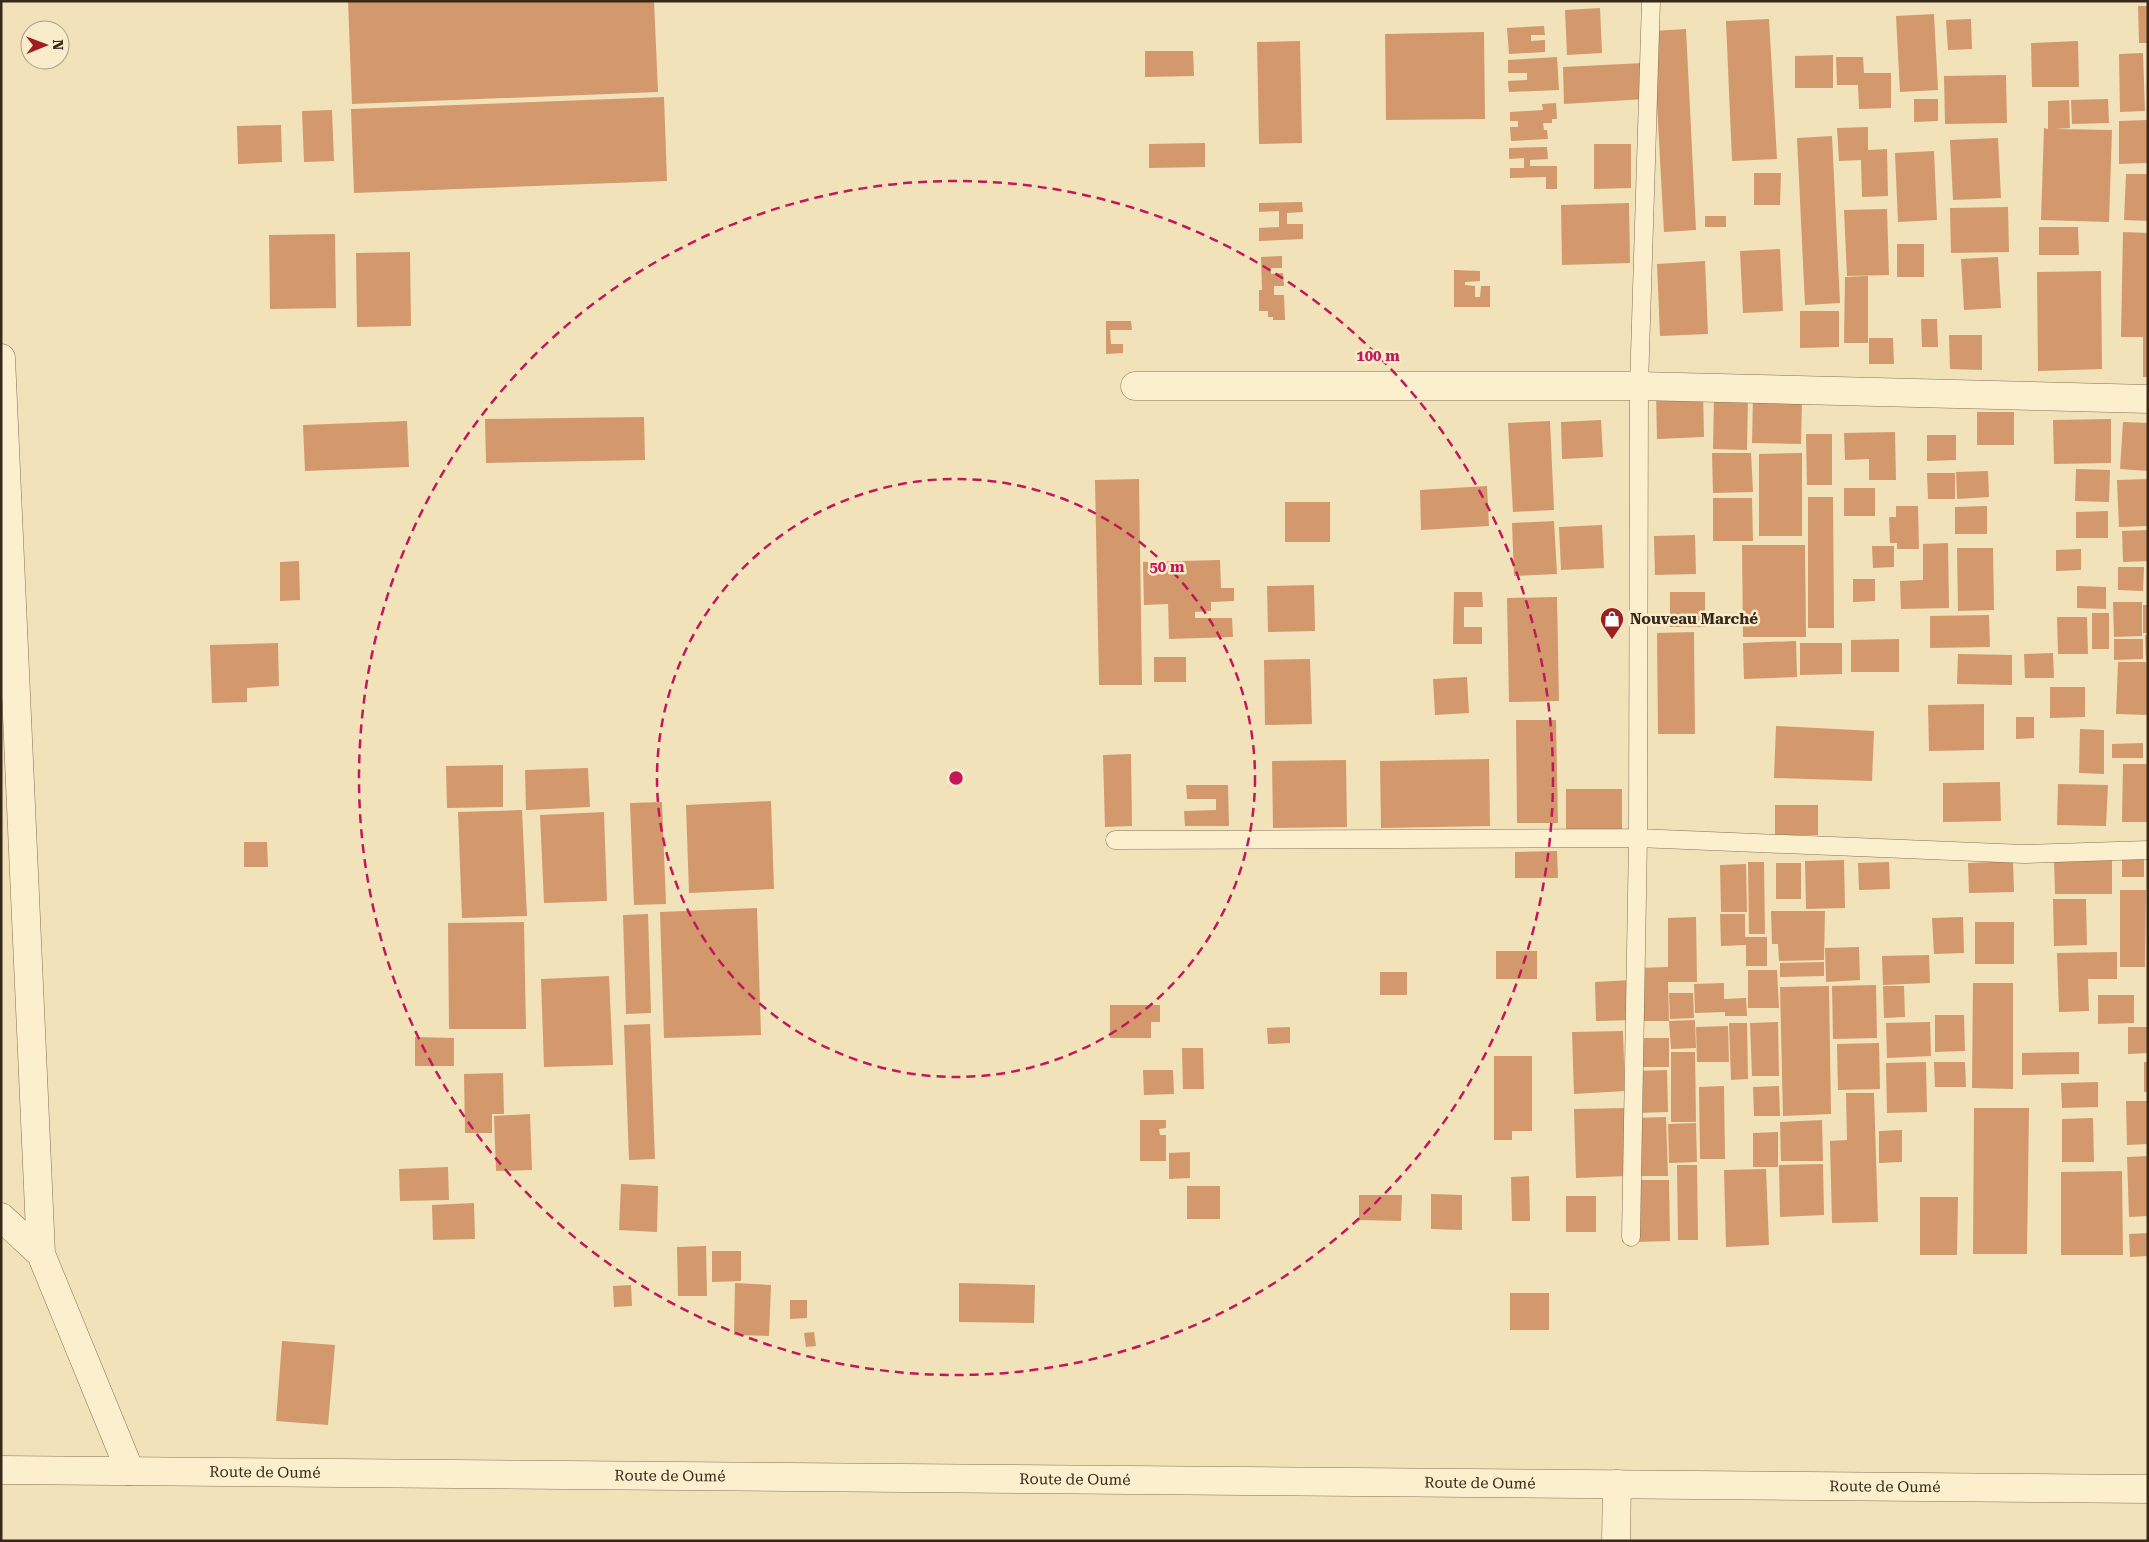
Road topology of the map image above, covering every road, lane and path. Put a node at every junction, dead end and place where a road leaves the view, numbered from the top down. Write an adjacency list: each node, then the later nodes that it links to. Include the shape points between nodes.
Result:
1 (1651, 1): 4 (lane)
2 (1, 358): 11 (street)
3 (1134, 386): 4 (street)
4 (1639, 386): 5 (street); 6 (lane)
5 (2148, 399)
6 (1638, 838): 7 (lane); 8 (lane, via 2024,854); 10 (lane)
7 (1115, 840)
8 (2148, 850)
9 (1, 1217): 11 (street)
10 (1631, 1236)
11 (42, 1254): 13 (street)
12 (1, 1470): 13 (street, Route de Oumé)
13 (130, 1471): 14 (street, Route de Oumé)
14 (1617, 1484): 15 (street, Route de Oumé); 16 (street)
15 (2148, 1489)
16 (1616, 1541)

